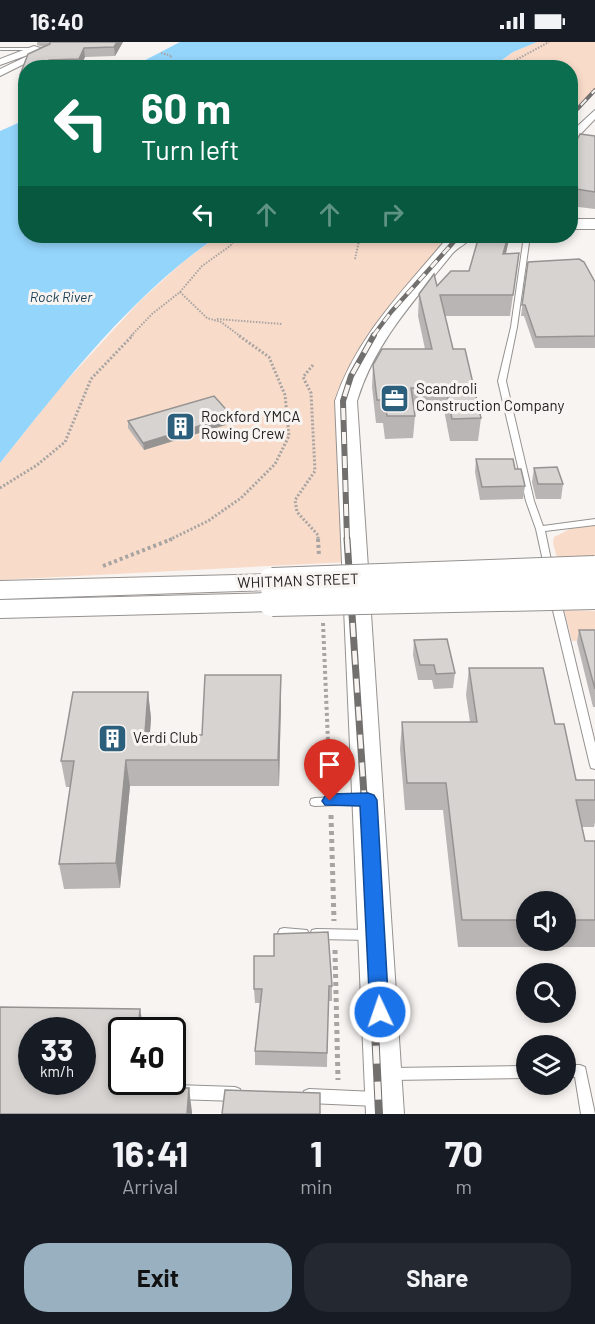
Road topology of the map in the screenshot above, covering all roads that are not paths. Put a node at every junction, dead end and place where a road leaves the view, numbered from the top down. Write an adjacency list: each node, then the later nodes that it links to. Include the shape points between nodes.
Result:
1 (0, 49): 2 (lane)
2 (34, 49): 3 (street, via 45,51); 4 (street)
3 (27, 60)
4 (0, 62)
5 (18, 64): 6 (street)
6 (0, 73)
7 (595, 113): 8 (street)
8 (578, 131)
9 (578, 225): 10 (street)
10 (595, 228): 11 (street)
11 (578, 233)
12 (455, 243): 23 (street, via 372,341 351,379 346,401)
13 (526, 243): 15 (lane, via 502,381)
14 (595, 522): 15 (lane)
15 (540, 530): 22 (lane)
16 (595, 570): 19 (street, WHITMAN STREET, bridge)
17 (100, 587): 18 (street, WHITMAN STREET); 19 (street, WHITMAN STREET); 21 (street, WHITMAN STREET)
18 (0, 590)
19 (272, 592): 20 (street, WHITMAN STREET, bridge)
20 (595, 596)
21 (0, 609)
22 (595, 765)
23 (368, 800): 24 (lane); 26 (street)
24 (315, 801)
25 (284, 933): 26 (lane)
26 (376, 934): 32 (street)
27 (576, 1071): 33 (lane, via 580,1071)
28 (516, 1074): 32 (lane)
29 (186, 1092): 30 (lane)
30 (247, 1094)
31 (293, 1096): 32 (lane)
32 (384, 1096)
33 (588, 1114)

